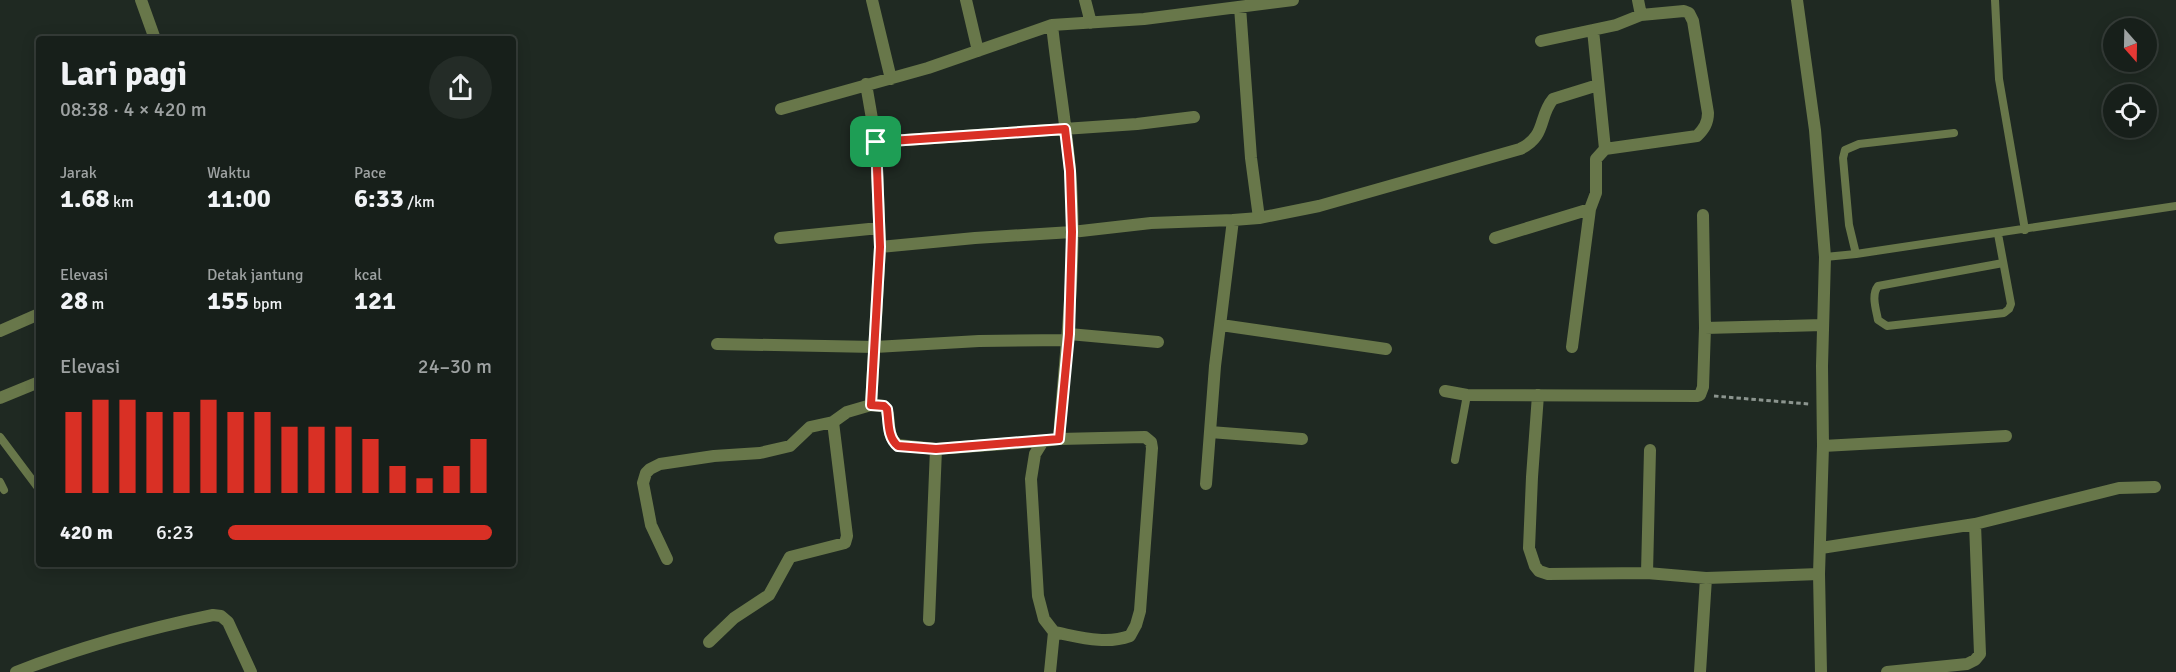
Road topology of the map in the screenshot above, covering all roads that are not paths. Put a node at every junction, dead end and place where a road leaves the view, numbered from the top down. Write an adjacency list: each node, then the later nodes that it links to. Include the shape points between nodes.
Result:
1 (141, 0): 14 (street)
2 (872, 0): 17 (street)
3 (966, 0): 16 (street)
4 (1085, 0): 11 (street)
5 (1293, 0): 9 (street)
6 (1638, 0): 10 (street)
7 (1797, 0): 39 (street, via 1815,130)
8 (1995, 0): 32 (lane, via 1999,79)
9 (1233, 5): 11 (street); 29 (street)
10 (1641, 15): 13 (street); 25 (street, via 1689,13 1708,120 1697,136)
11 (1091, 23): 12 (street)
12 (1052, 25): 16 (street); 22 (street)
13 (1593, 30): 15 (street); 19 (street)
14 (154, 36)
15 (1541, 40)
16 (978, 51): 17 (street)
17 (891, 78): 18 (street)
18 (866, 84): 20 (street); 24 (street)
19 (1598, 85): 25 (street); 29 (street, via 1553,99 1536,137 1520,149 1319,206)
20 (781, 109)
21 (1194, 117): 22 (street)
22 (1065, 129): 24 (street); 33 (street)
23 (1954, 134): 38 (lane, via 1859,144 1845,150 1849,225)
24 (876, 142): 31 (street)
25 (1605, 149): 27 (street, via 1596,159 1596,193)
26 (2176, 206): 32 (lane)
27 (1590, 209): 36 (street); 50 (street)
28 (1703, 215): 44 (street)
29 (1258, 218): 30 (street)
30 (1233, 220): 33 (street, via 1151,223); 42 (street)
31 (879, 228): 35 (street); 37 (street)
32 (2025, 230): 34 (lane)
33 (1072, 232): 37 (street); 46 (street)
34 (1998, 234): 38 (lane); 40 (lane)
35 (780, 238)
36 (1495, 238)
37 (880, 247): 49 (street)
38 (1856, 254): 39 (lane)
39 (1825, 257): 43 (street)
40 (2003, 263): 40 (lane, via 2011,304 2004,313 1887,326 1878,320 1874,297 1878,286)
41 (36, 315): 45 (street)
42 (1221, 325): 51 (street); 59 (street)
43 (1823, 325): 44 (street); 65 (street)
44 (1705, 328): 54 (street, via 1700,395)
45 (0, 331)
46 (1068, 337): 47 (street); 49 (street); 62 (street)
47 (1158, 342)
48 (717, 344): 49 (street)
49 (875, 347): 57 (street)
50 (1572, 347)
51 (1386, 349)
52 (36, 383): 56 (street)
53 (1445, 391): 55 (street)
54 (1538, 394): 55 (street); 75 (street, via 1529,548 1535,566 1548,574)
55 (1467, 395): 68 (lane)
56 (0, 398)
57 (871, 405): 58 (street, via 847,412); 66 (street, via 887,409 890,435 898,446)
58 (833, 422): 74 (street, via 810,427 790,446 650,468 643,483 651,525); 80 (street, via 845,543 790,557 769,595 734,618)
59 (1210, 432): 63 (street); 69 (street)
60 (2006, 436): 65 (street)
61 (0, 437): 70 (lane)
62 (1059, 439): 64 (street); 79 (street, via 1145,437 1152,448 1136,625 1130,636 1117,641 1095,641)
63 (1302, 440)
64 (1043, 441): 66 (street); 79 (street, via 1031,466 1031,489 1038,596 1044,620)
65 (1823, 446): 73 (street)
66 (936, 449): 78 (street)
67 (1650, 450): 75 (street)
68 (1455, 460)
69 (1206, 484)
70 (36, 485)
71 (2155, 487): 72 (street, via 2119,488)
72 (1975, 524): 73 (street); 86 (street, via 1980,654 1975,660 1955,666)
73 (1821, 548): 76 (street)
74 (667, 559)
75 (1647, 573): 77 (street)
76 (1819, 574): 77 (street); 85 (street)
77 (1706, 578): 84 (street)
78 (929, 620)
79 (1054, 632): 83 (street)
80 (709, 642)
81 (16, 672): 82 (street, via 147,629 213,615 228,622)
82 (249, 672)
83 (1050, 672)
84 (1700, 672)
85 (1821, 672)
86 (1887, 672)

